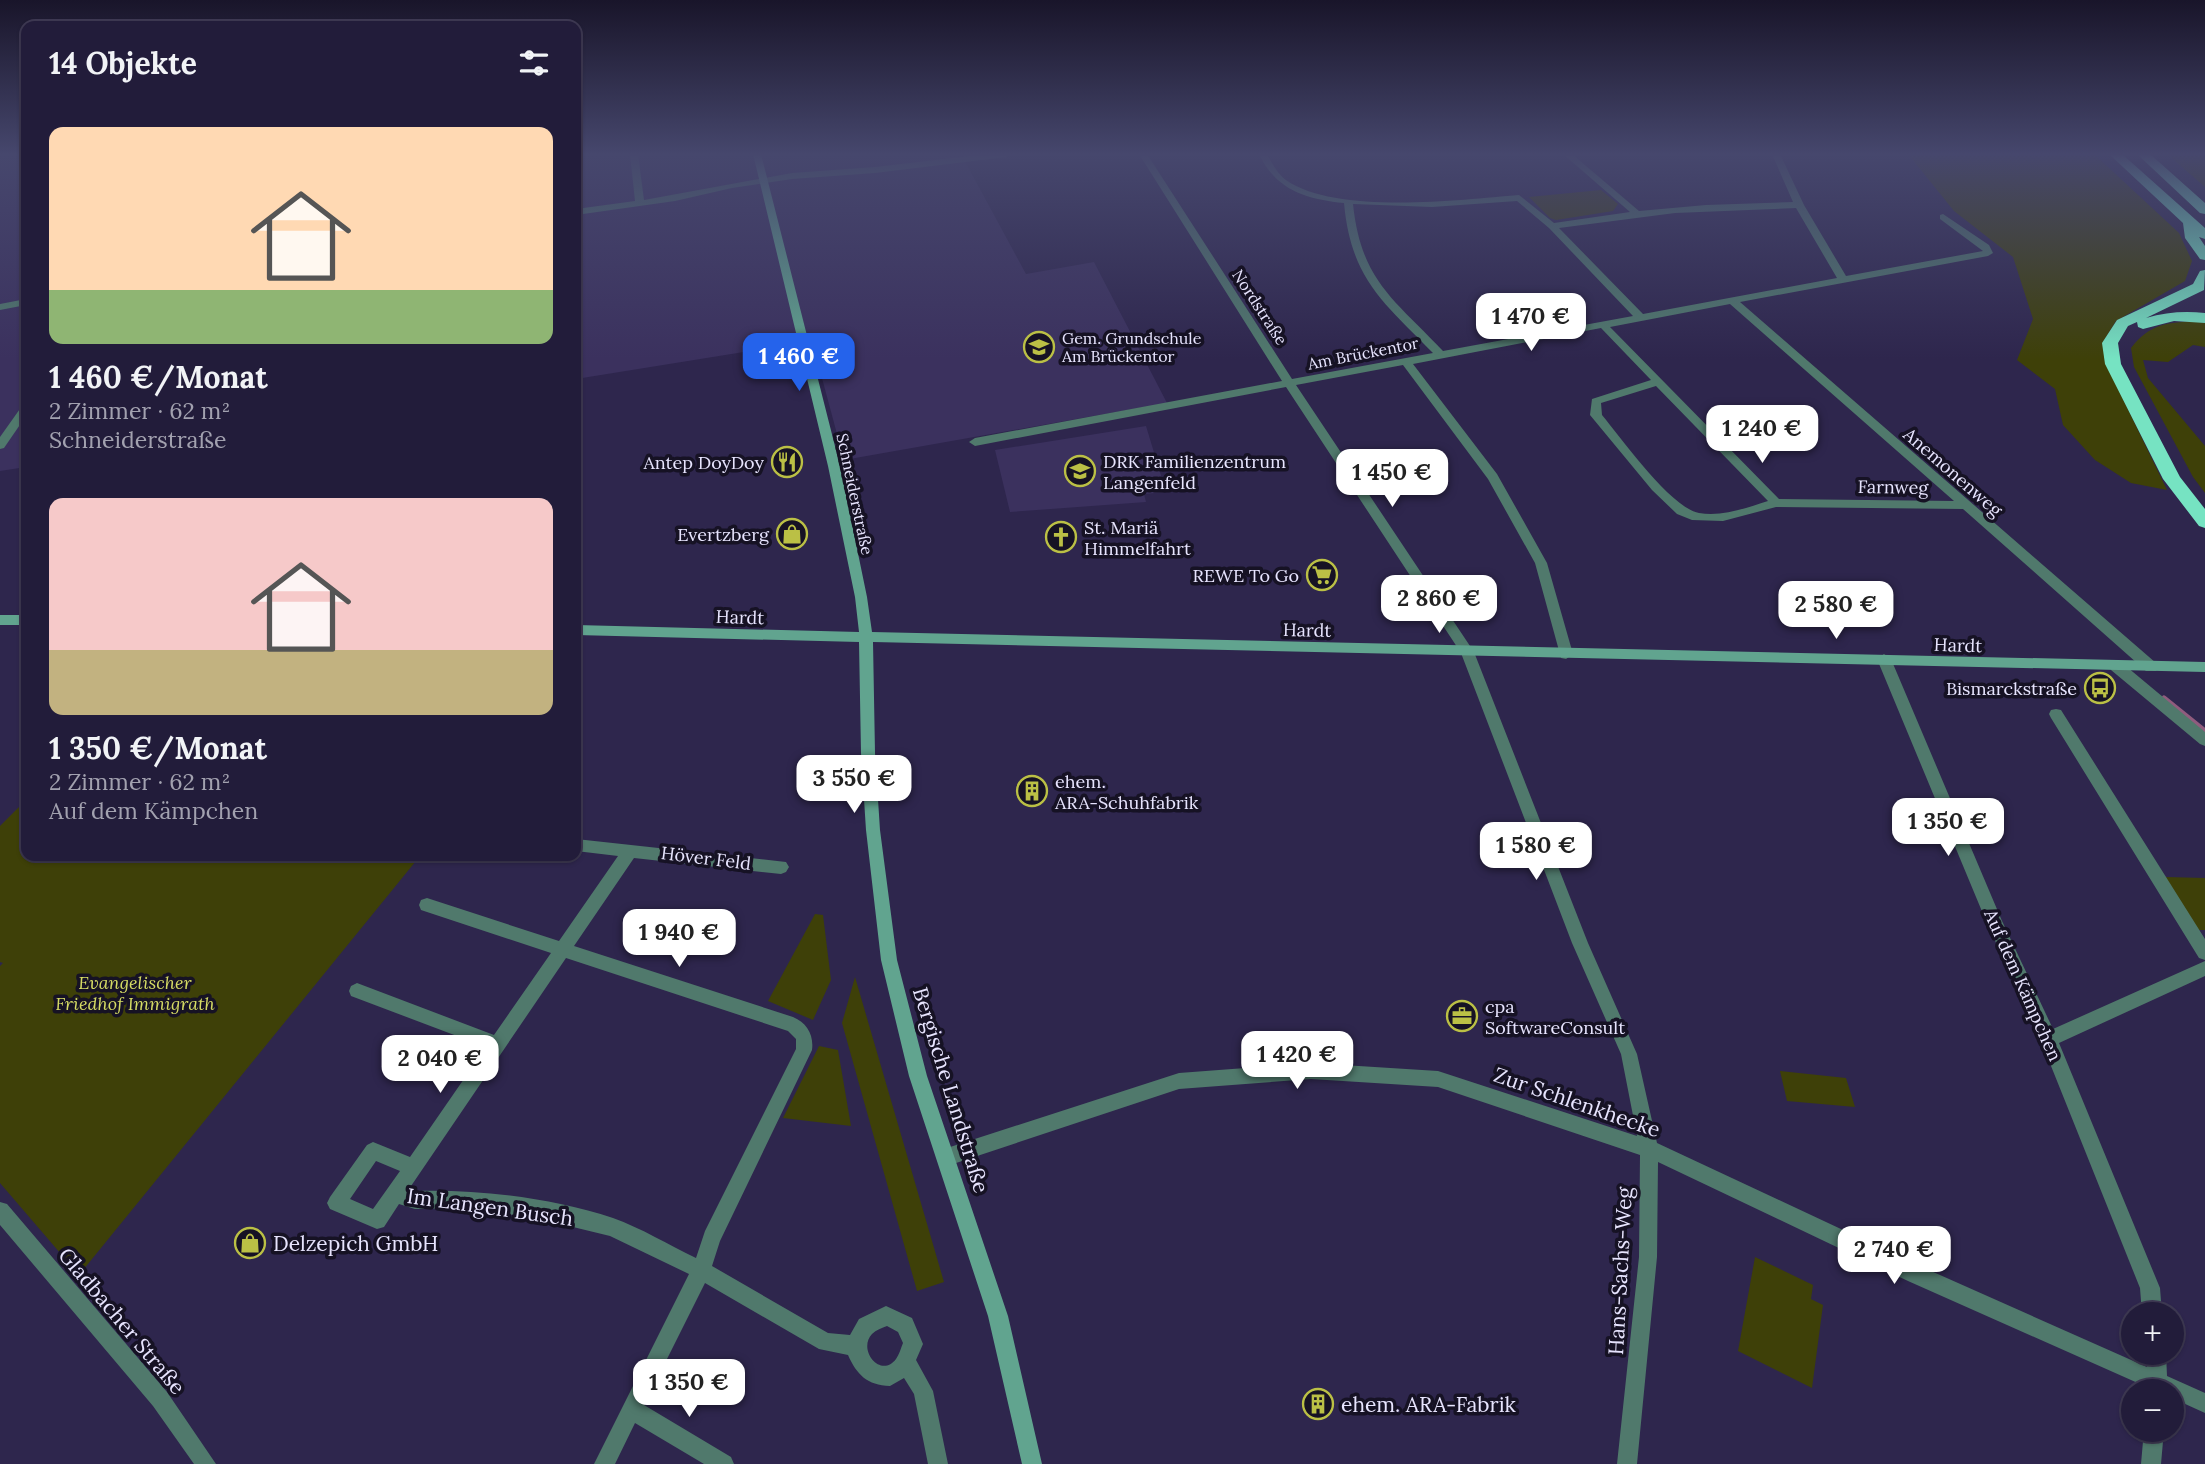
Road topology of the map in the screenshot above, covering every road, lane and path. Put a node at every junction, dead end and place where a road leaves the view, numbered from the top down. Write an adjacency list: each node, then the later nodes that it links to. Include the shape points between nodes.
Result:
1 (774, 222): 35 (main road, Schneiderstraße, via 834,466)
2 (1187, 222): 24 (street, Nordstraße)
3 (1350, 222): 21 (street, via 1353,244 1367,276)
4 (1548, 222): 10 (street)
5 (1576, 222): 10 (street)
6 (1809, 222): 14 (street)
7 (1951, 222): 14 (street, Am Brückentor, via 1988,253)
8 (2190, 222): 12 (highway, via 2192,238)
9 (2191, 222): 11 (highway)
10 (1552, 226): 18 (street)
11 (2205, 235)
12 (2205, 256)
13 (2205, 274): 31 (highway, via 2199,287 2122,323 2110,343 2113,364 2172,479)
14 (1844, 281): 15 (street, Am Brückentor)
15 (1734, 302): 18 (street, Am Brückentor); 29 (street, Anemonenweg)
16 (21, 303): 17 (street)
17 (0, 307)
18 (1640, 317): 20 (street, Am Brückentor)
19 (2205, 318): 30 (highway, via 2158,318 2133,328 2120,346 2124,366 2180,475)
20 (1603, 325): 21 (street, Am Brückentor); 23 (street)
21 (1440, 353): 22 (street, Am Brückentor)
22 (1407, 363): 24 (street, Am Brückentor); 37 (street, via 1493,477 1541,562)
23 (1657, 382): 28 (street); 28 (street, Farnweg, via 1596,401 1595,415 1666,498 1688,516 1704,518)
24 (1289, 383): 26 (street, Am Brückentor); 36 (street, Nordstraße)
25 (21, 415): 27 (street)
26 (975, 442)
27 (0, 445)
28 (1776, 503): 29 (street, Farnweg)
29 (1964, 505): 40 (street, Anemonenweg)
30 (2205, 506)
31 (2205, 522)
32 (0, 620): 33 (main road)
33 (21, 620)
34 (581, 630): 35 (main road, Hardt)
35 (866, 638): 36 (main road, Hardt); 55 (main road, Bergische Landstraße, via 873,830 889,960 918,1076)
36 (1467, 652): 37 (main road, Hardt); 54 (street, Hans-Sachs-Weg, via 1580,943 1629,1054)
37 (1566, 654): 38 (main road, Hardt)
38 (1884, 659): 39 (main road, Hardt); 52 (street, Auf dem Kämpchen)
39 (2116, 666): 40 (main road, Hardt); 43 (street)
40 (2151, 667): 41 (main road, Hardt)
41 (2205, 667)
42 (2056, 714): 49 (street)
43 (2205, 740)
44 (581, 845): 45 (street, Höver Feld)
45 (630, 850): 46 (street, Höver Feld); 48 (street)
46 (781, 867)
47 (427, 905): 48 (street)
48 (564, 951): 53 (street); 59 (street, via 802,1031 804,1051 712,1238)
49 (2205, 953)
50 (2205, 968): 52 (street)
51 (357, 991): 53 (street)
52 (2049, 1039): 60 (street, Auf dem Kämpchen, via 2150,1288)
53 (498, 1044): 56 (street)
54 (1648, 1149): 55 (street, Zur Schlenkhecke, via 1438,1079 1311,1071 1179,1081); 63 (street, Zur Schlenkhecke); 73 (street, Hans-Sachs-Weg, via 1648,1257)
55 (947, 1157): 72 (main road, Bergische Landstraße, via 998,1316)
56 (413, 1167): 57 (street, Im Langen Busch); 57 (street, Im Langen Busch, via 373,1151 336,1203 377,1220)
57 (395, 1193): 59 (street, Im Langen Busch, via 415,1200 460,1199 536,1209 612,1227)
58 (0, 1211): 68 (street, Gladbacher Straße, via 160,1398)
59 (701, 1270): 61 (street, Im Langen Busch, via 826,1342); 66 (street)
60 (2151, 1302)
61 (857, 1346): 62 (street, via 865,1369 879,1377 892,1375); 62 (street, via 869,1323 886,1316 898,1318 912,1336)
62 (906, 1363): 71 (street, via 923,1391)
63 (2142, 1379)
64 (2184, 1396): 65 (street, Zur Schlenkhecke)
65 (2205, 1403)
66 (632, 1409): 69 (street); 70 (street)
67 (2153, 1442): 74 (street)
68 (206, 1464)
69 (604, 1464)
70 (724, 1464)
71 (938, 1464)
72 (1032, 1464)
73 (1627, 1464)
74 (2151, 1464)

